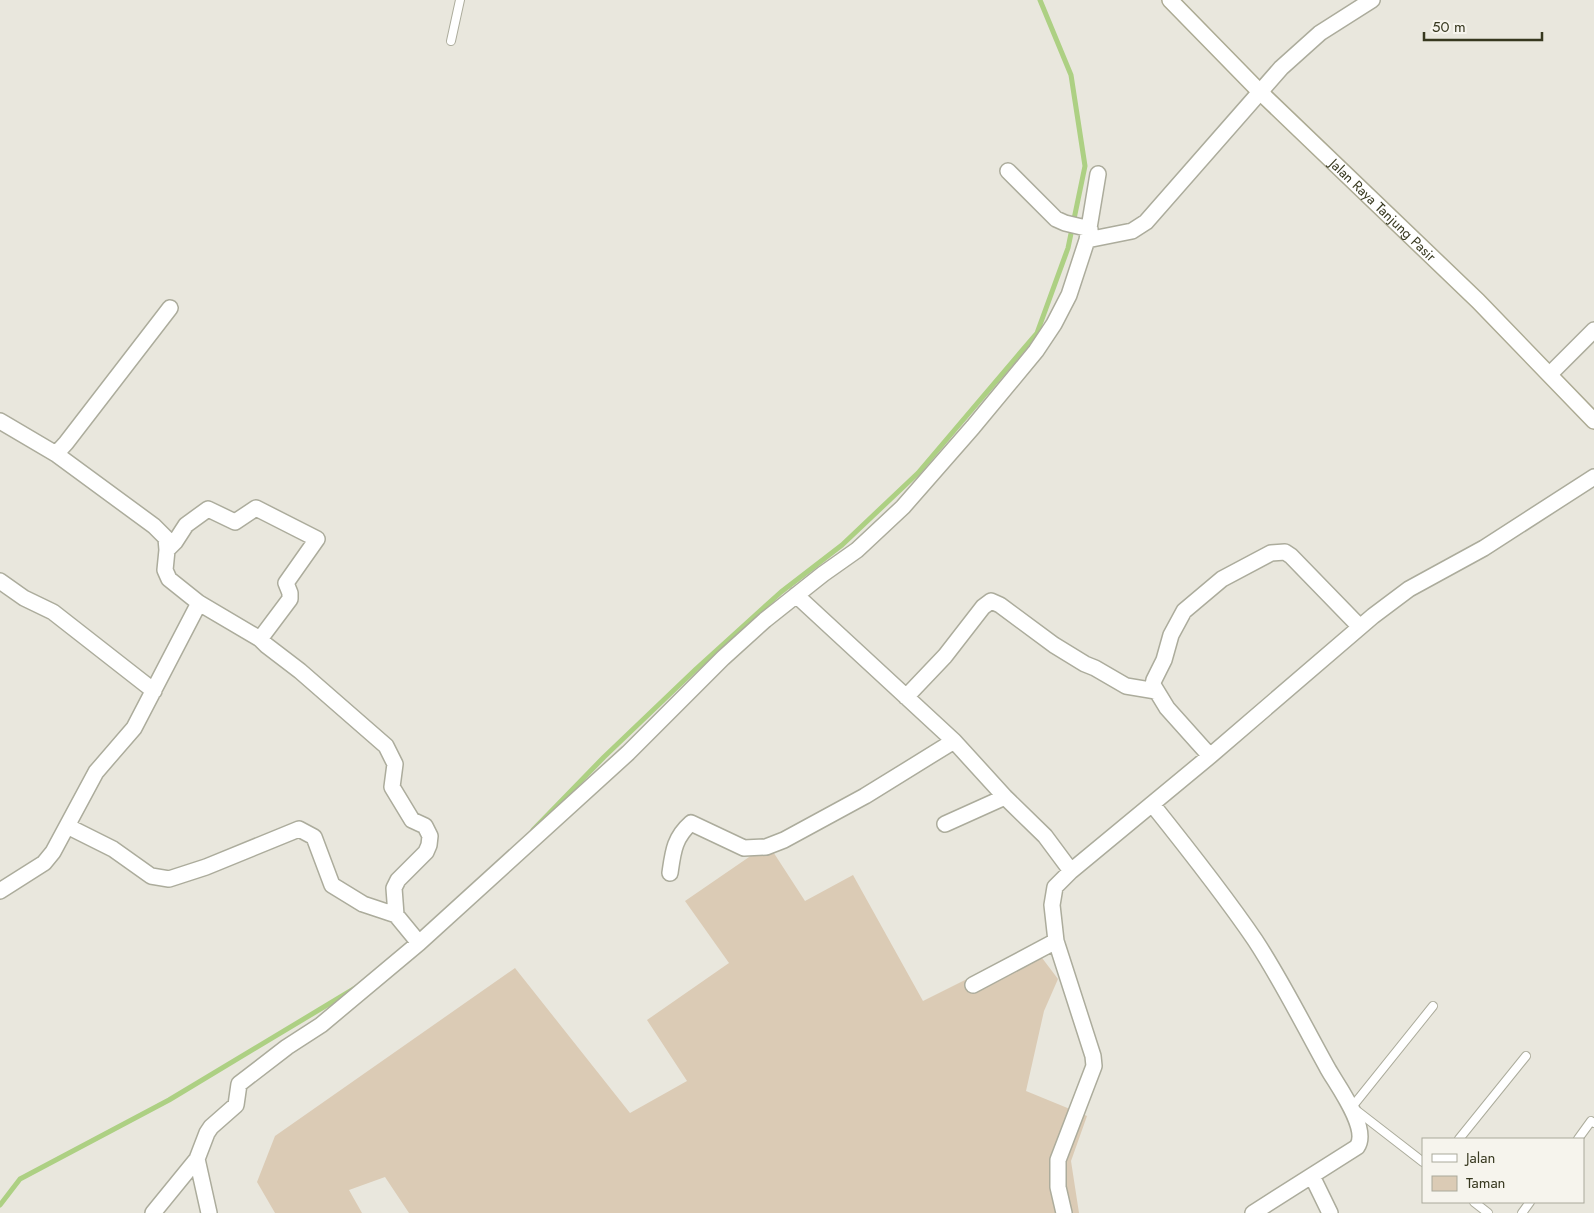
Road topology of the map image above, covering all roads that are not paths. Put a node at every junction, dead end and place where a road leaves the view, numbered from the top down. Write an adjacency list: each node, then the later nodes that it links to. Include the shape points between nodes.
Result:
1 (460, 0): 4 (lane)
2 (1170, 0): 5 (street, Jalan Raya Tanjung Pasir)
3 (1372, 0): 5 (street, via 1320,32)
4 (451, 41)
5 (1259, 91): 8 (street, via 1146,222 1132,231); 11 (street, Jalan Raya Tanjung Pasir)
6 (1008, 171): 8 (street, via 1056,219)
7 (1098, 174): 8 (street)
8 (1088, 232): 18 (street, via 1069,295 1036,351 903,507 857,550)
9 (170, 308): 14 (street)
10 (1594, 330): 11 (street)
11 (1550, 374): 13 (street, Jalan Raya Tanjung Pasir)
12 (0, 421): 14 (street)
13 (1594, 421)
14 (56, 454): 16 (street, via 154,526 166,538)
15 (1594, 477): 20 (street, via 1484,548 1409,589)
16 (167, 550): 19 (street, via 165,570 169,579); 21 (street, via 186,526 208,509 235,522 256,508 317,539 286,583 290,597)
17 (0, 581): 22 (street, via 24,598 53,612)
18 (796, 595): 24 (street); 35 (street, via 723,658 628,753)
19 (199, 603): 21 (street); 22 (street)
20 (1360, 627): 23 (street, via 1290,556 1285,552 1271,553 1222,579 1184,611 1171,634 1154,680); 26 (street)
21 (260, 639): 34 (street, via 390,751 395,769 392,787 412,820 427,828 430,841 426,852 394,885)
22 (154, 691): 30 (street, via 134,728 96,772)
23 (1156, 691): 24 (street, via 1123,685 1084,664 991,601); 26 (street)
24 (906, 697): 25 (street)
25 (954, 741): 27 (street); 32 (street, via 865,796 766,847 744,848 691,823 672,851)
26 (1210, 756): 28 (street)
27 (1005, 797): 29 (street); 31 (street, via 1045,836)
28 (1152, 804): 31 (street); 40 (street, via 1204,868 1255,942)
29 (945, 824)
30 (67, 826): 33 (street, via 44,863); 34 (street, via 113,850 151,876 169,879 299,829 314,837 332,885 363,904)
31 (1071, 871): 36 (street, via 1055,887 1053,895)
32 (670, 873)
33 (0, 891)
34 (396, 915): 35 (street)
35 (414, 938): 44 (street, via 321,1025 239,1084 236,1105 207,1133)
36 (1056, 941): 37 (street); 50 (street, via 1094,1066 1058,1160 1058,1188)
37 (973, 985)
38 (1433, 1006): 40 (lane)
39 (1526, 1056): 42 (lane)
40 (1352, 1107): 45 (lane); 46 (street, via 1360,1134 1359,1144)
41 (1594, 1123): 43 (lane, via 1591,1121)
42 (1460, 1138)
43 (1579, 1138)
44 (197, 1159): 48 (street); 49 (street)
45 (1422, 1161)
46 (1312, 1176): 51 (street); 52 (street)
47 (1475, 1203): 53 (lane)
48 (153, 1213)
49 (209, 1213)
50 (1064, 1213)
51 (1253, 1213)
52 (1330, 1213)
53 (1488, 1213)

